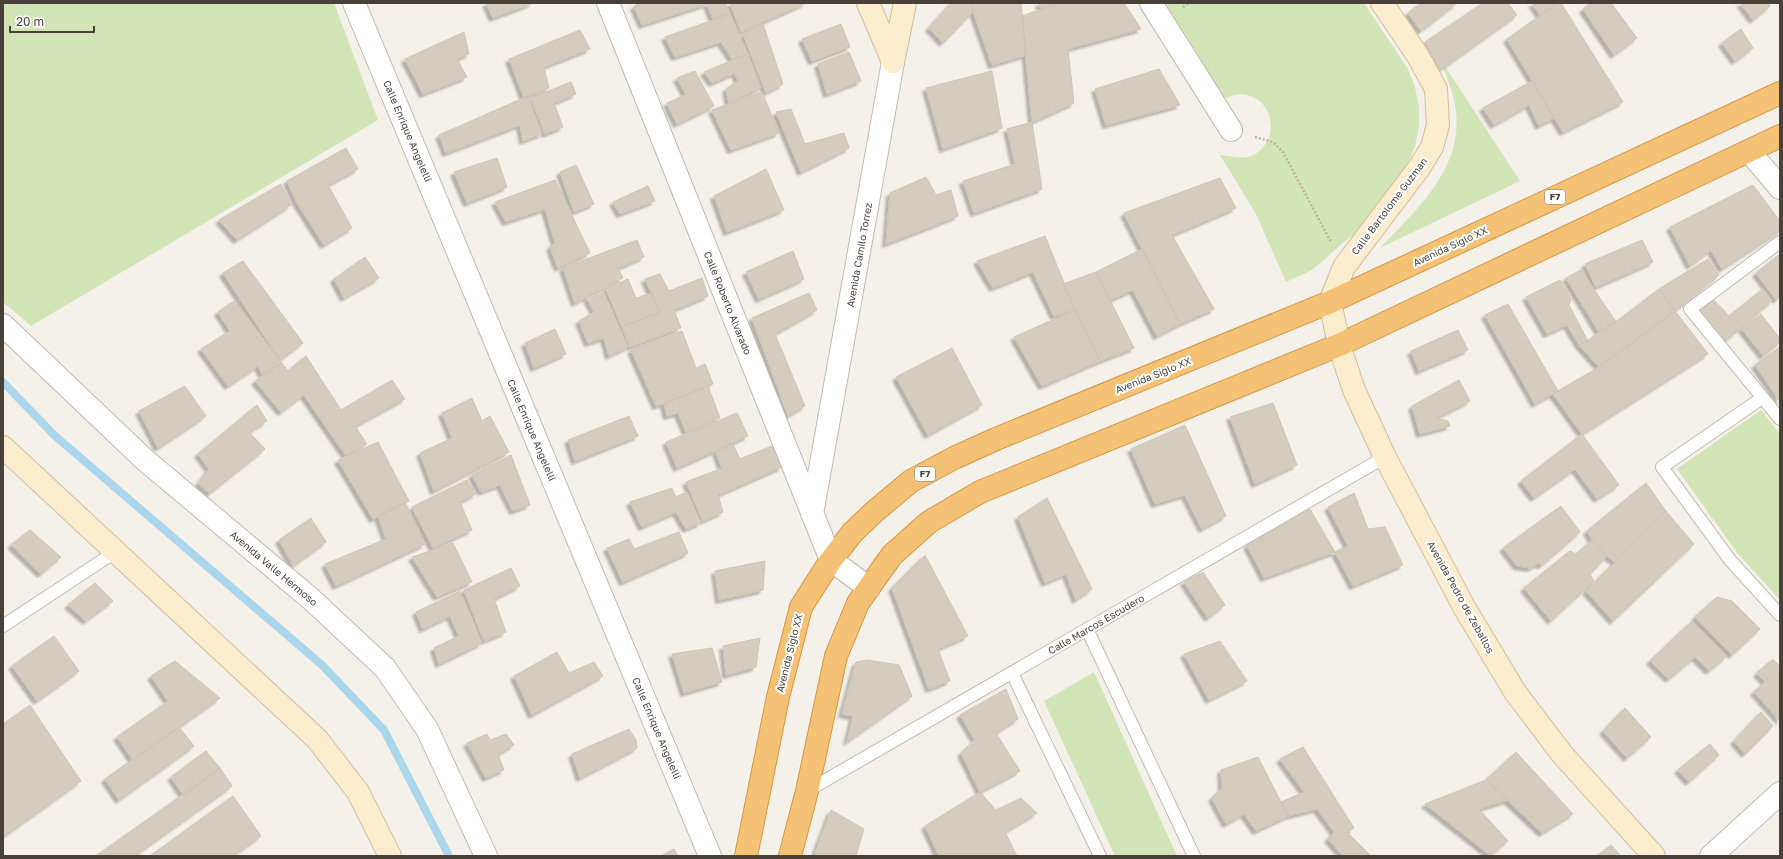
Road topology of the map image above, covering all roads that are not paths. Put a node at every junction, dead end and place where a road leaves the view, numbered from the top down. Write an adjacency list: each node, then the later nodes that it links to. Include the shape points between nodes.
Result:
1 (354, 3): 34 (street, Calle Enrique Angelelli)
2 (608, 3): 22 (street, Calle Roberto Alvarado)
3 (868, 3): 8 (street)
4 (920, 3): 7 (street, Avenida Camilo Torrez)
5 (1151, 3): 10 (street)
6 (1382, 3): 15 (street, Calle Bartolome Guzman, via 1418,56 1436,89 1438,125 1432,146 1419,168 1344,267)
7 (904, 12): 8 (street, Avenida Camilo Torrez)
8 (894, 62): 22 (street, Avenida Camilo Torrez)
9 (1780, 93): 15 (highway, Avenida Siglo XX / F7)
10 (1231, 130)
11 (1780, 136): 12 (highway)
12 (1749, 151): 13 (street); 17 (highway)
13 (1780, 188)
14 (1780, 242): 18 (lane, via 1690,309)
15 (1330, 302): 17 (street, Avenida Pedro de Zeballos); 24 (highway, Avenida Siglo XX / F7, via 954,458 911,481 853,532)
16 (3, 326): 33 (street, Avenida Valle Hermoso, via 145,460 311,599 385,668 427,729)
17 (1339, 345): 21 (street, Avenida Pedro de Zeballos, via 1354,390); 25 (highway, via 980,492 929,522 892,555)
18 (1762, 398): 19 (lane); 26 (lane, via 1662,467 1730,560)
19 (1780, 419)
20 (3, 447): 23 (street)
21 (1385, 457): 28 (lane, Calle Marcos Escudero); 39 (street, Avenida Pedro de Zeballos, via 1464,607 1515,692 1562,754)
22 (812, 514): 24 (street, Calle Roberto Alvarado)
23 (116, 552): 27 (lane); 32 (street, via 317,739 358,792)
24 (831, 560): 25 (street); 35 (highway, Avenida Siglo XX / F7, via 801,607 794,630)
25 (869, 588): 30 (highway, via 858,603 836,656)
26 (1780, 615)
27 (3, 626)
28 (1087, 629): 29 (lane, Calle Marcos Escudero); 38 (lane)
29 (1012, 673): 30 (lane, Calle Marcos Escudero); 37 (lane)
30 (807, 791): 36 (highway)
31 (1780, 793): 40 (street)
32 (390, 856)
33 (486, 856)
34 (710, 856)
35 (746, 856)
36 (790, 856)
37 (1100, 856)
38 (1194, 856)
39 (1654, 856)
40 (1711, 856)

